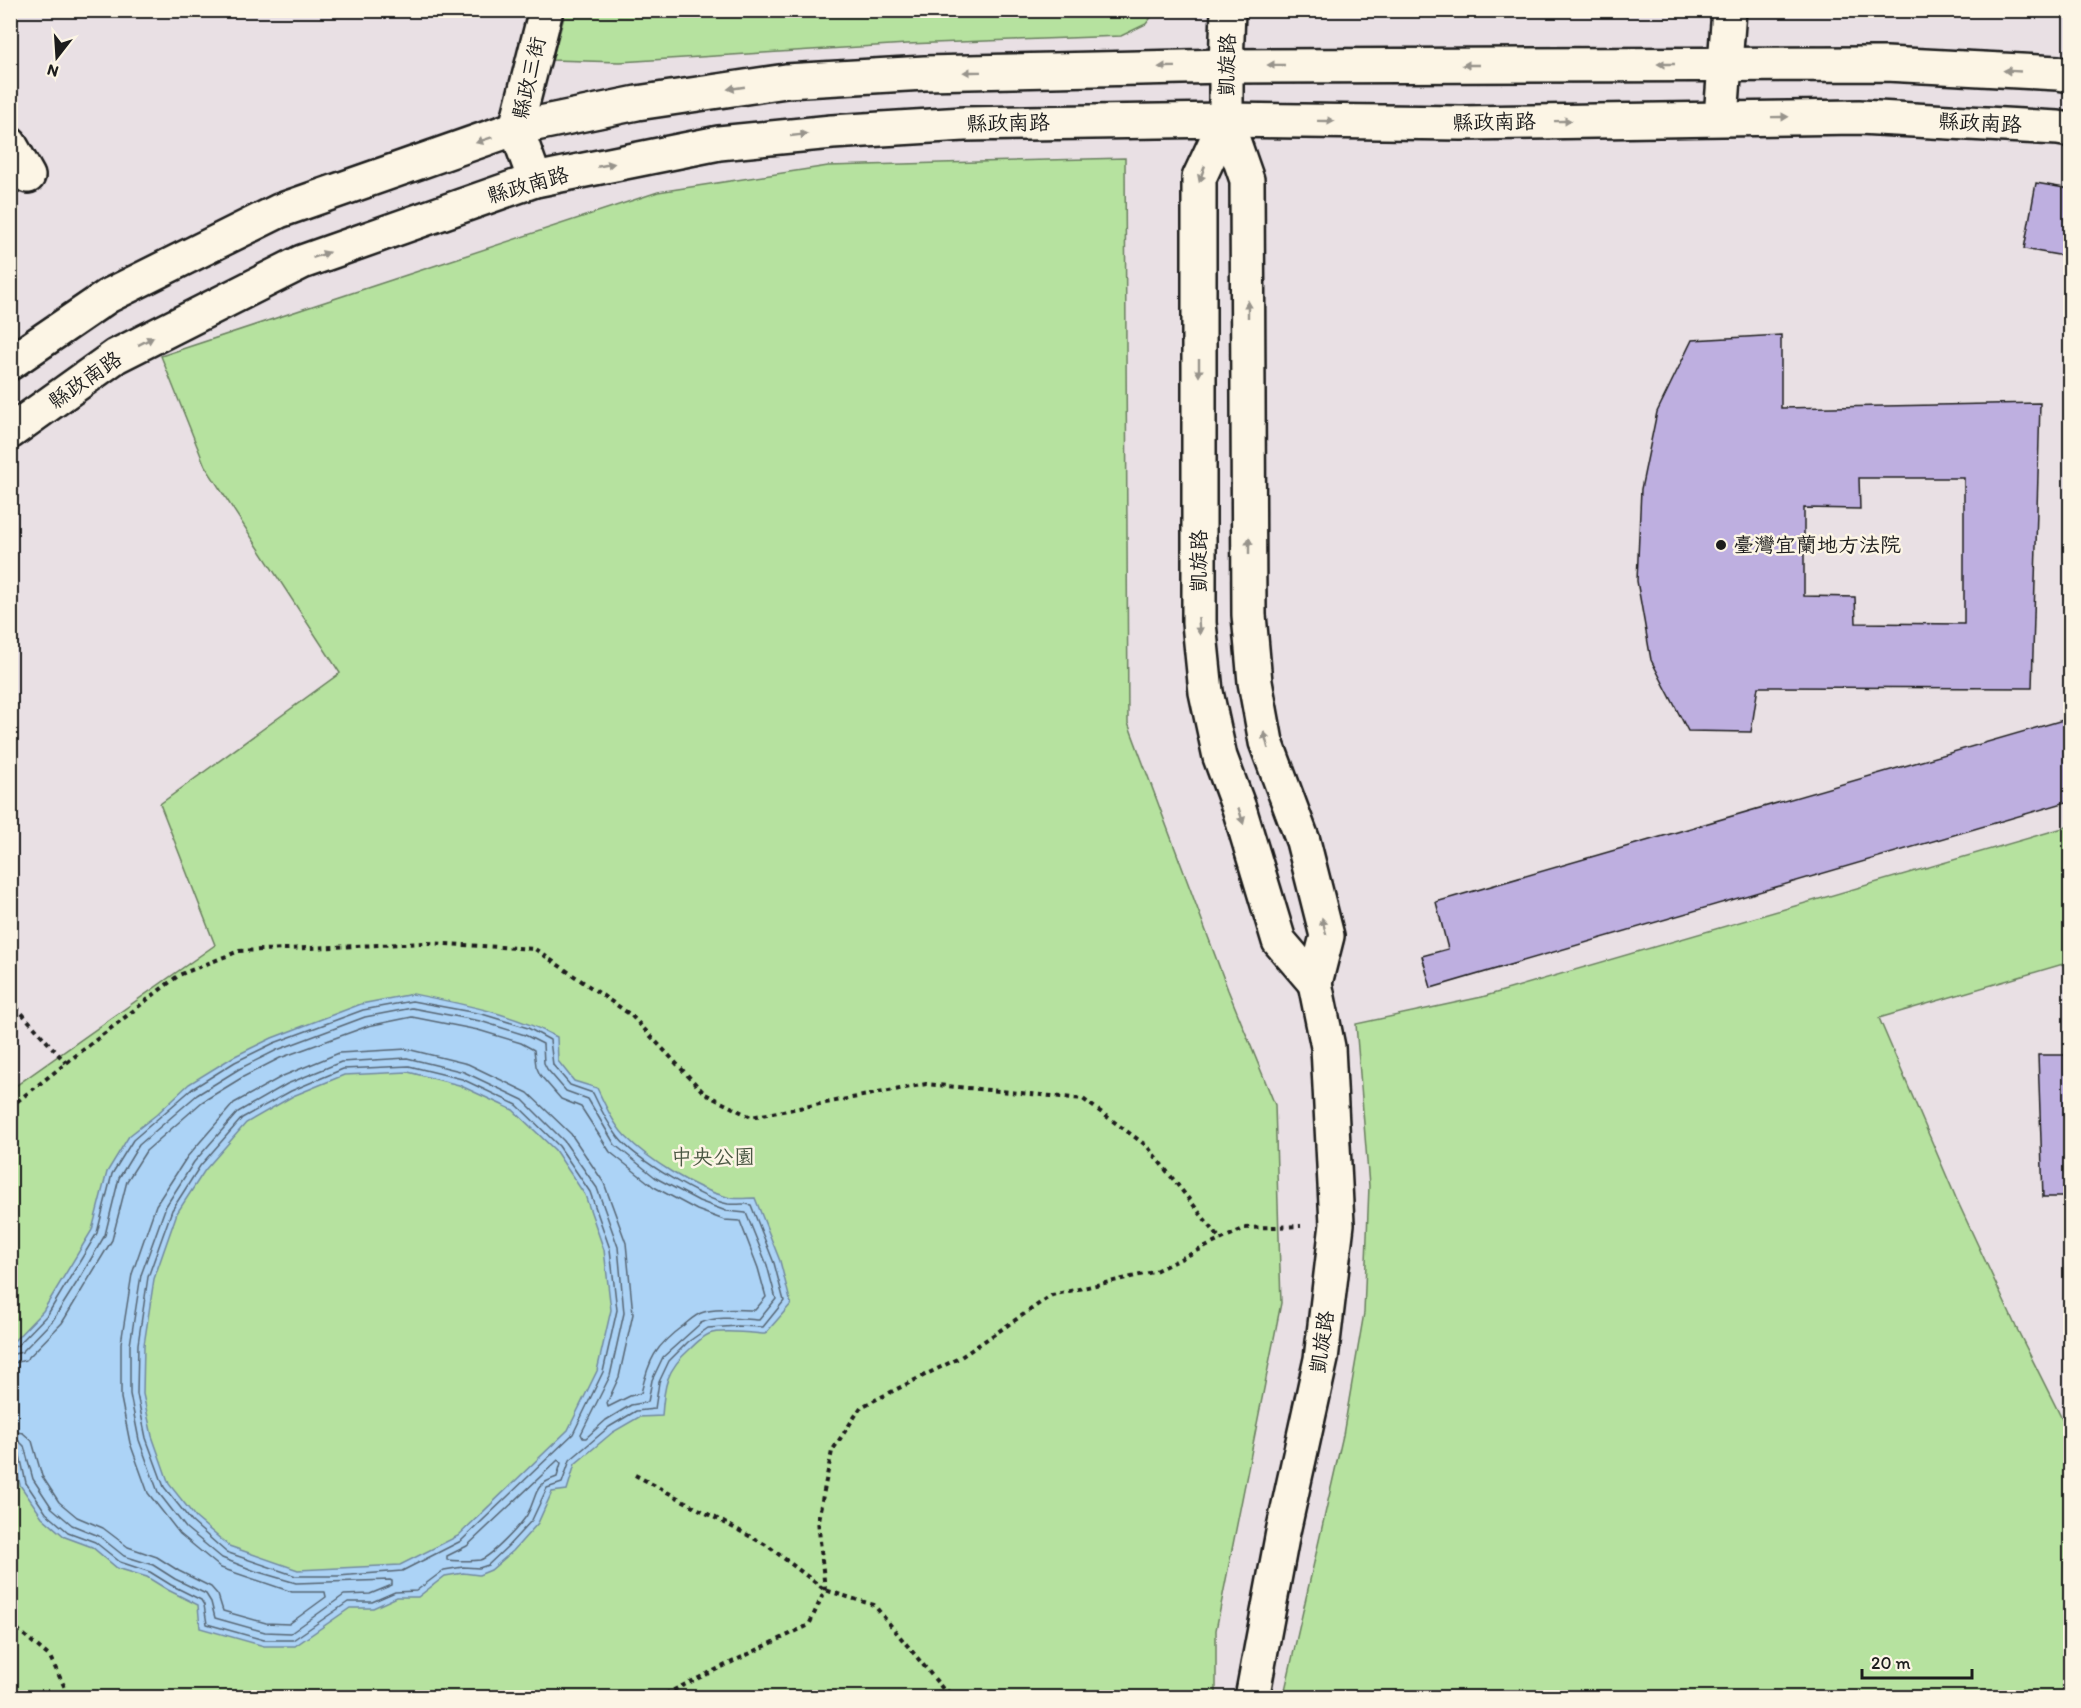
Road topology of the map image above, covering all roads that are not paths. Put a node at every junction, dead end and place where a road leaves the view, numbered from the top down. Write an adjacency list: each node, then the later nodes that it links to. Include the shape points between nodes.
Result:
1 (546, 10): 9 (street, 縣政三街)
2 (1228, 10): 5 (street, 凱旋路)
3 (1729, 10): 4 (street)
4 (1725, 64): 5 (street, one-way to 5); 6 (street, one-way to 4, via 1886,64); 7 (street)
5 (1226, 66): 8 (street, 凱旋路); 9 (street, one-way to 9, via 925,73 786,81 637,103)
6 (2070, 75)
7 (1721, 118): 8 (street, 縣政南路, one-way to 7, via 1461,123); 10 (street, 縣政南路, one-way to 10, via 1859,117)
8 (1226, 120): 13 (street, 縣政南路, one-way to 8, via 719,144 832,132 964,124); 16 (street, 凱旋路, one-way to 8, via 1327,936 1303,841 1266,742 1255,682 1249,615 1247,180); 16 (street, 凱旋路, one-way to 16, via 1199,178 1199,623 1204,681 1220,757 1279,941)
9 (516, 128): 13 (street, 縣政三街); 14 (street, one-way to 14, via 279,211 108,296)
10 (2070, 130)
11 (10, 144): 12 (street)
12 (28, 176)
13 (535, 180): 15 (street, 縣政南路, one-way to 13, via 116,356 302,262)
14 (10, 363)
15 (10, 432)
16 (1315, 982): 17 (street, 凱旋路, via 1328,1047 1338,1224 1321,1359)
17 (1252, 1698)

